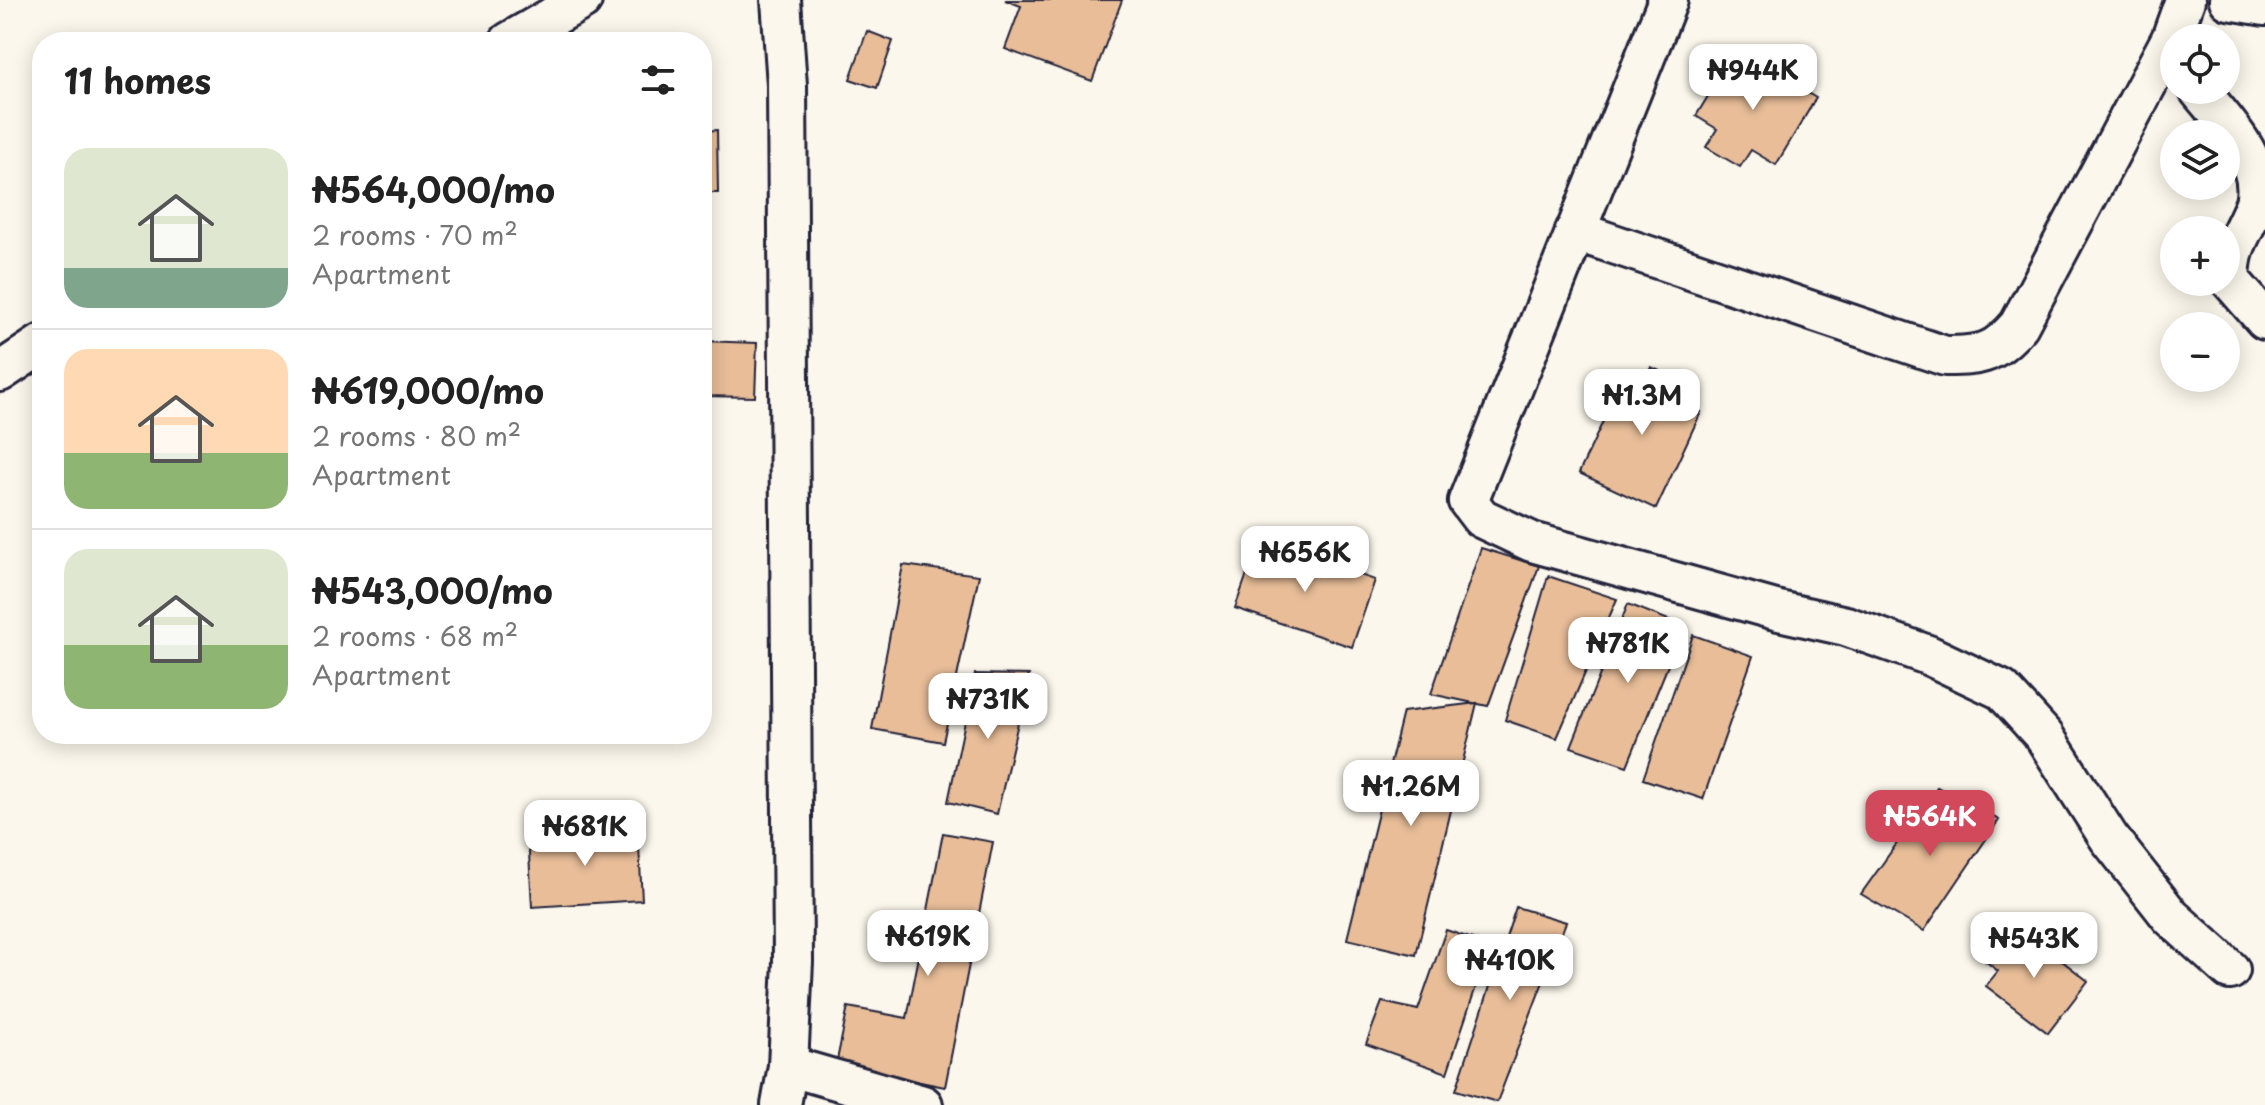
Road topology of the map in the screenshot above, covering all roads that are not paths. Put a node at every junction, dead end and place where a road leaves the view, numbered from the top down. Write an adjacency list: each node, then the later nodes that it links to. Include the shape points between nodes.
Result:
1 (582, 0): 8 (street)
2 (781, 0): 16 (street, via 787,85 793,945)
3 (1668, 0): 11 (street)
4 (2185, 0): 7 (street)
5 (2229, 0): 6 (street)
6 (2265, 6)
7 (2178, 24)
8 (526, 32)
9 (2160, 67): 11 (street, via 2019,325 2000,347 1974,356 1945,356)
10 (2210, 104): 12 (street, via 2250,155 2260,180 2255,203 2231,251 2230,280)
11 (1575, 231): 15 (street, via 1468,501 1481,518 1532,542 1846,626 1928,655 2002,690 2044,736 2109,838 2171,917)
12 (2265, 320)
13 (32, 351): 14 (street)
14 (0, 372)
15 (2230, 970)
16 (788, 1066): 17 (street); 18 (street)
17 (781, 1105)
18 (923, 1105)

